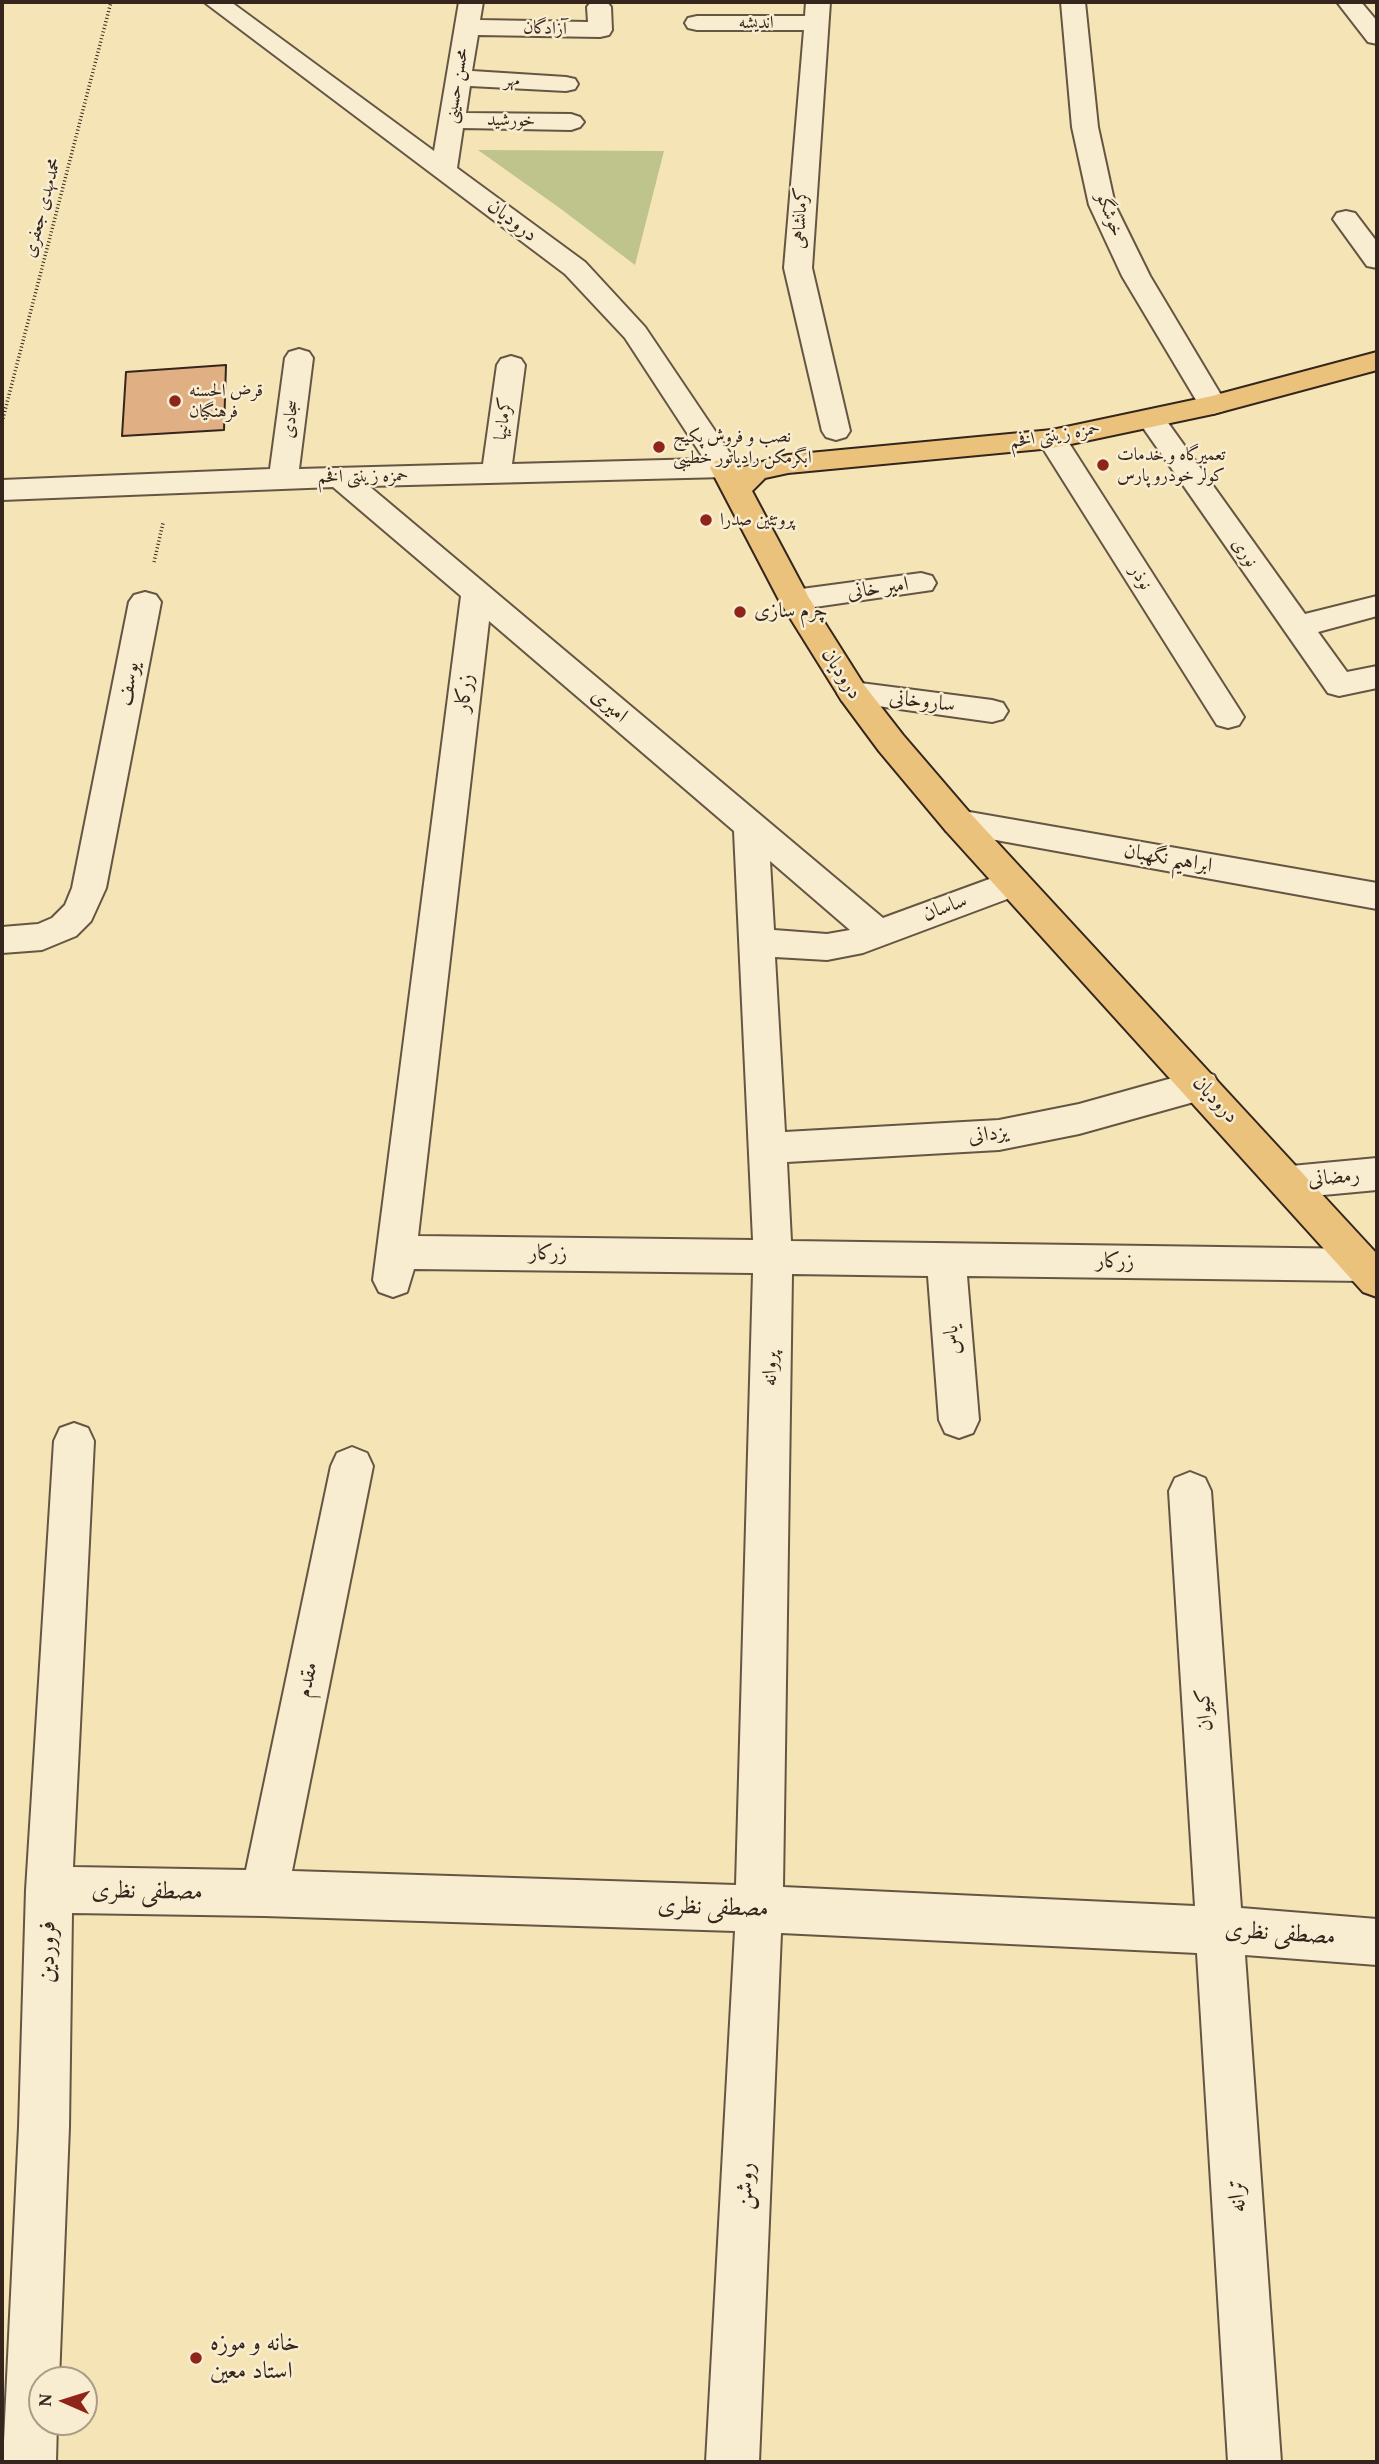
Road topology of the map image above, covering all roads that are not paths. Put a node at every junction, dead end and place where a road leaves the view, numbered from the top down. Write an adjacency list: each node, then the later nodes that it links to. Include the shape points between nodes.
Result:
1 (216, 2): 14 (street, درودیان)
2 (471, 2): 8 (street, محسن حسینی)
3 (1073, 2): 20 (street, خوشگو, via 1085,127 1102,205 1136,276)
4 (1349, 2): 9 (street)
5 (599, 7): 8 (street, آزادگان, via 600,30)
6 (817, 12): 7 (street, اندیشه); 22 (street, کرمانشاهی, via 798,268)
7 (696, 23)
8 (467, 27): 10 (street, محسن حسینی)
9 (1377, 37)
10 (458, 78): 11 (street, مهر); 12 (street, محسن حسینی)
11 (566, 84)
12 (452, 120): 13 (street, خورشید); 14 (street, محسن حسینی)
13 (571, 122)
14 (444, 170): 27 (street, درودیان, via 575,268 635,333)
15 (1346, 219): 16 (street)
16 (1377, 260)
17 (299, 358): 26 (street, سجادی)
18 (1377, 361): 20 (main road, حمزه زینتی افخم)
19 (511, 365): 24 (street, کرمانیها)
20 (1213, 405): 21 (main road, حمزه زینتی افخم)
21 (1151, 419): 23 (main road, حمزه زینتی افخم); 34 (street, نوری)
22 (836, 431)
23 (1052, 439): 27 (main road, حمزه زینتی افخم, via 788,464); 38 (street, نوذر)
24 (496, 474): 25 (street, حمزه زینتی افخم); 27 (street, حمزه زینتی افخم)
25 (341, 478): 26 (street, حمزه زینتی افخم); 30 (street, امیری)
26 (283, 479): 28 (street, حمزه زینتی افخم)
27 (731, 480): 31 (main road, درودیان)
28 (2, 490)
29 (921, 583): 31 (street, امیر خانی)
30 (477, 592): 40 (street, امیری); 50 (street, زرکار, via 395,1266)
31 (794, 600): 36 (main road, درودیان)
32 (145, 602): 44 (street, یوسف, via 89,888 79,912 64,927 42,937)
33 (1377, 606): 34 (street)
34 (1296, 627): 35 (street, نوری, via 1339,685)
35 (1377, 677)
36 (853, 693): 37 (street, ساروخانی); 39 (main road, درودیان)
37 (992, 711)
38 (1228, 717)
39 (958, 822): 41 (main road, درودیان); 42 (street, ابراهیم نگهبان)
40 (751, 828): 43 (street, امیری); 45 (street, پروانه)
41 (1014, 883): 43 (street, ساسان); 46 (main road, درودیان)
42 (1377, 896)
43 (877, 933): 45 (street, ساسان, via 851,944 827,947)
44 (2, 940)
45 (756, 942): 47 (street, پروانه)
46 (1201, 1084): 47 (street, یزدانی, via 1079,1119 999,1135); 49 (main road, درودیان)
47 (769, 1148): 50 (street, پروانه)
48 (1377, 1174): 49 (street, رمضانی)
49 (1291, 1182): 52 (main road, درودیان)
50 (773, 1258): 51 (street, زرکار); 59 (street, پروانه)
51 (946, 1259): 52 (street, زرکار); 53 (street, یاس)
52 (1371, 1273)
53 (960, 1420)
54 (74, 1441): 57 (street, فروردین)
55 (352, 1466): 58 (street, مقدم)
56 (1190, 1491): 60 (street, کیوان)
57 (49, 1891): 58 (street, مصطفی نظری); 62 (street, فروردین)
58 (264, 1893): 59 (street, مصطفی نظری)
59 (760, 1909): 60 (street, مصطفی نظری); 63 (street, روشن)
60 (1221, 1930): 61 (street, مصطفی نظری); 64 (street, ترانه)
61 (1377, 1942)
62 (29, 2462)
63 (732, 2462)
64 (1255, 2462)

